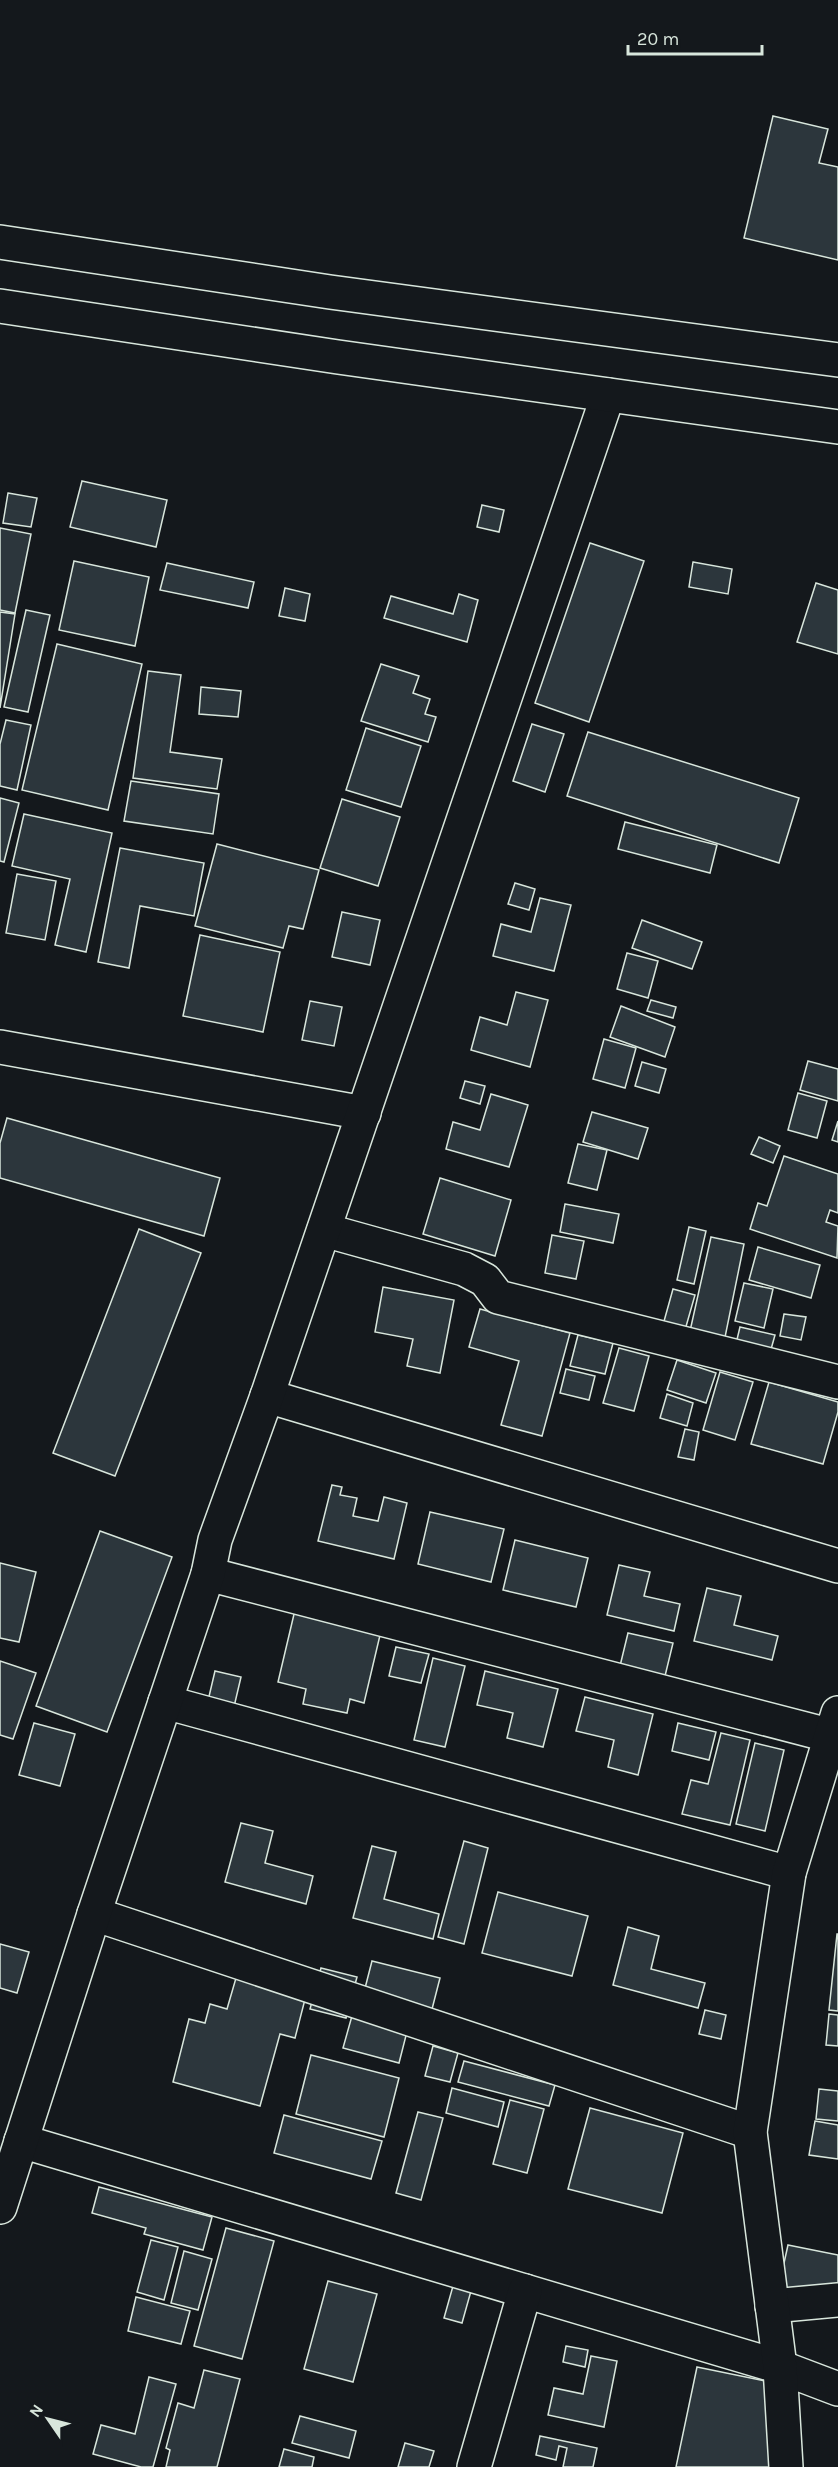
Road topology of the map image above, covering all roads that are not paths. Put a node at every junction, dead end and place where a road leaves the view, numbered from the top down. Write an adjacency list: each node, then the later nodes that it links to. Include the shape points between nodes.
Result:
1 (0, 242): 3 (main road, via 330,292)
2 (0, 306): 4 (main road)
3 (838, 360)
4 (608, 395): 5 (main road); 7 (main road)
5 (838, 426)
6 (0, 1047): 7 (main road)
7 (364, 1113): 8 (main road)
8 (324, 1230): 9 (main road, via 464,1269 485,1280 498,1297); 10 (main road)
9 (838, 1382)
10 (267, 1396): 11 (main road); 12 (main road, via 214,1540)
11 (838, 1566)
12 (208, 1574): 13 (main road); 14 (main road)
13 (165, 1701): 15 (main road); 16 (main road)
14 (835, 1725): 15 (main road)
15 (789, 1873): 17 (main road)
16 (94, 1914): 17 (main road); 18 (main road)
17 (750, 2132): 22 (main road)
18 (21, 2141): 19 (main road); 20 (main road)
19 (0, 2207)
20 (525, 2291): 23 (main road); 25 (main road)
21 (838, 2300): 22 (main road)
22 (772, 2306): 23 (main road)
23 (780, 2367): 24 (main road); 26 (main road)
24 (838, 2389)
25 (474, 2467)
26 (786, 2467)

